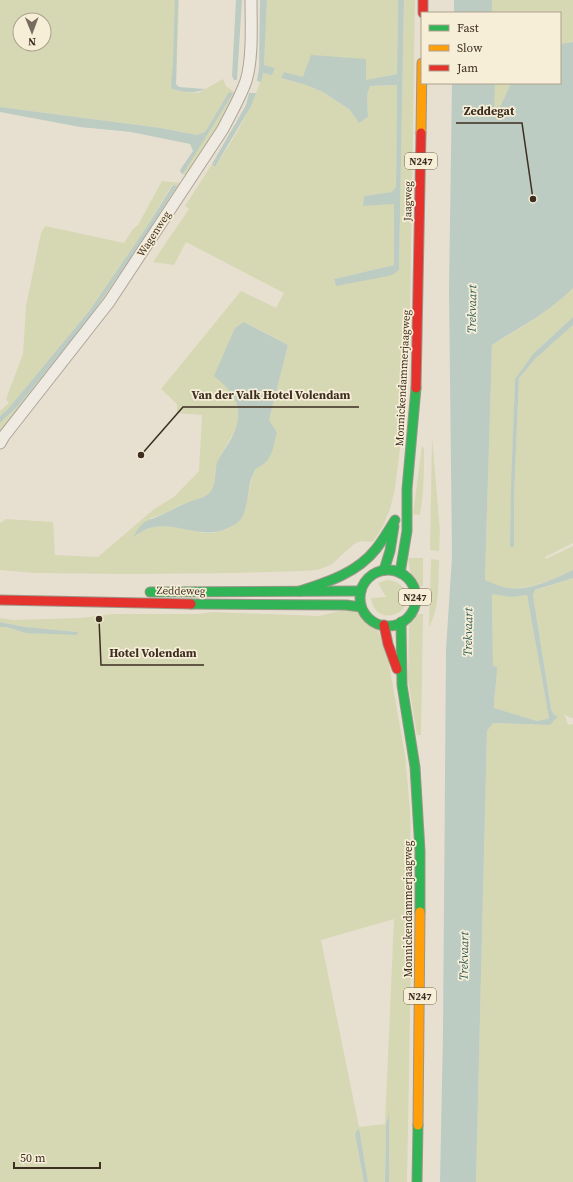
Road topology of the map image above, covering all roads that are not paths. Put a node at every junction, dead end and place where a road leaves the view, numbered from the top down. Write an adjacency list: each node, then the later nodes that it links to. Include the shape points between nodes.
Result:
1 (251, 0): 6 (street, Wagenweg, via 246,80 223,129 110,302)
2 (423, 0): 3 (main road)
3 (423, 12)
4 (422, 84): 5 (main road, Jaagweg / N247)
5 (419, 267): 7 (main road, Monnickendammerjaagweg / N247, via 417,378)
6 (0, 443)
7 (407, 489): 8 (main road, Monnickendammerjaagweg / N247); 10 (main road, Monnickendammerjaagweg / N247, via 407,531)
8 (395, 520): 9 (main road, Monnickendammerjaagweg / N247); 12 (main road, via 366,560 354,569 328,582)
9 (384, 570): 10 (main road, N247); 13 (main road, via 373,575)
10 (400, 573): 16 (main road, N247, via 411,584 415,596 411,614)
11 (144, 591): 12 (main road, Zeddeweg)
12 (300, 591): 13 (main road, Zeddeweg)
13 (360, 591): 15 (main road)
14 (0, 600): 15 (main road, Zeddeweg)
15 (361, 607): 17 (main road, via 373,622)
16 (401, 622): 17 (main road); 18 (main road, Monnickendammerjaagweg / N247)
17 (384, 625): 18 (main road, Monnickendammerjaagweg / N247)
18 (402, 685): 19 (main road, Monnickendammerjaagweg / N247, via 415,767 420,851)
19 (417, 1182)

